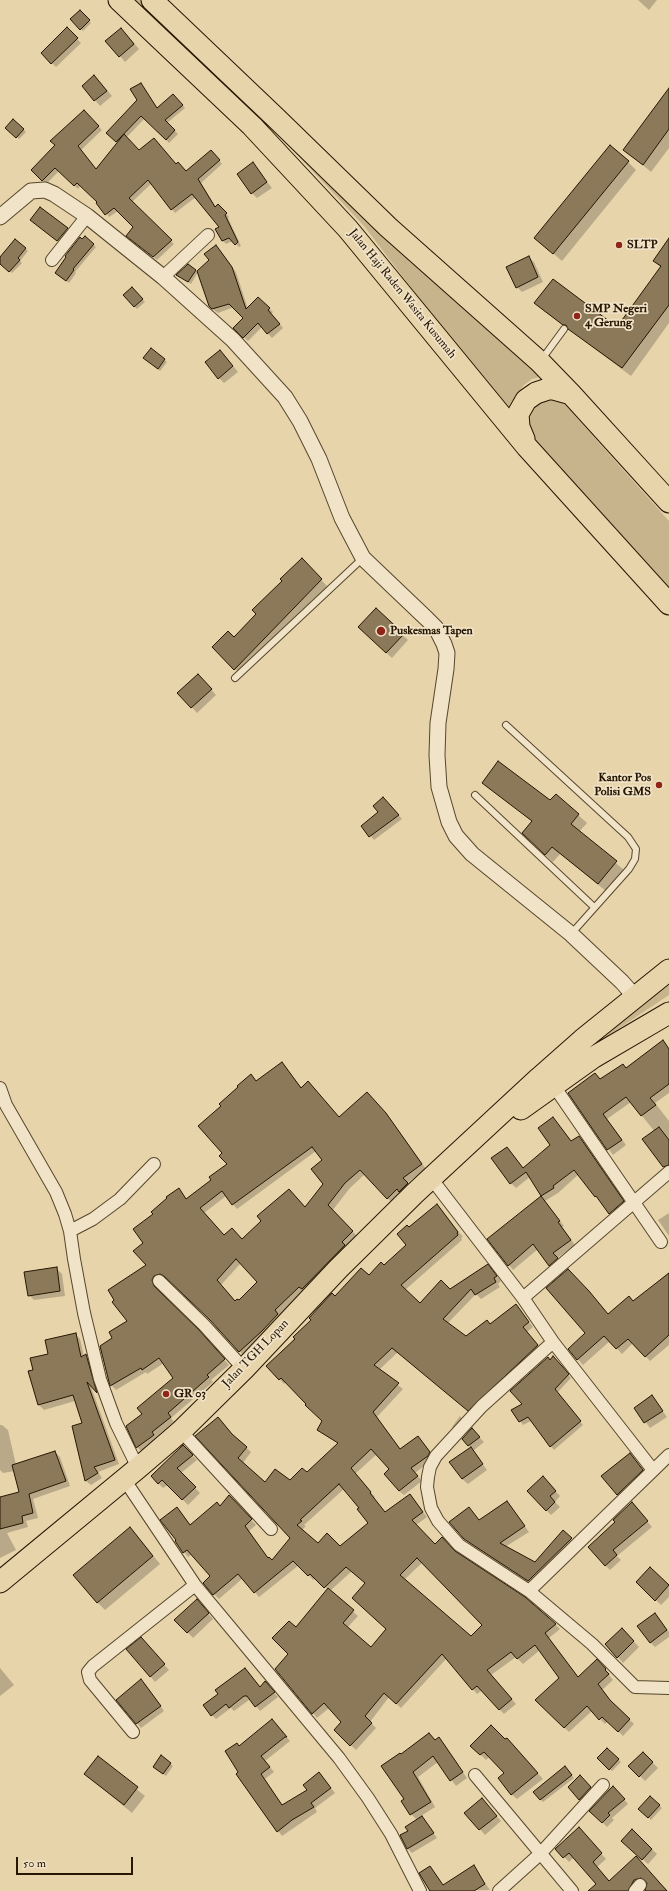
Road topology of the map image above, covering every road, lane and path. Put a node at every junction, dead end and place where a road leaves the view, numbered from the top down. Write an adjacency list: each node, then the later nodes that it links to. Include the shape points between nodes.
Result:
1 (119, 0): 11 (highway, Jalan Haji Raden Wasita Kusumah, via 252,126 339,218)
2 (152, 0): 9 (highway, via 388,227)
3 (87, 216): 4 (street, via 50,191 41,189 28,193); 6 (street); 7 (street)
4 (0, 217)
5 (208, 235): 7 (street)
6 (52, 260)
7 (163, 277): 13 (street, via 233,340 285,397 319,459 342,518)
8 (564, 329): 9 (lane)
9 (540, 362): 10 (highway)
10 (571, 394): 11 (highway, via 548,389 531,396 522,404 517,420); 12 (highway)
11 (527, 447): 14 (highway, Jalan Haji Raden Wasita Kusumah)
12 (669, 502)
13 (363, 558): 15 (lane); 19 (street, via 436,628 444,644 447,654 438,723 439,787 449,822 456,836 472,854)
14 (669, 604)
15 (235, 678)
16 (506, 725): 18 (lane, via 628,837 636,849 635,859 629,869)
17 (474, 795): 18 (lane)
18 (594, 907): 19 (lane)
19 (571, 934): 21 (street)
20 (669, 970): 21 (highway)
21 (636, 998): 23 (highway)
22 (669, 1014): 24 (highway)
23 (582, 1040): 24 (highway); 27 (highway)
24 (594, 1057): 25 (highway)
25 (554, 1086): 27 (highway); 31 (street)
26 (0, 1088): 32 (street, via 6,1106 56,1192)
27 (466, 1147): 30 (highway, Jalan TGH Lopan)
28 (154, 1164): 32 (street, via 120,1199 93,1219)
29 (669, 1172): 31 (street)
30 (431, 1178): 35 (street); 37 (highway, Jalan TGH Lopan, via 338,1269)
31 (635, 1202): 33 (street); 35 (street)
32 (70, 1231): 41 (street, via 84,1313 100,1379)
33 (661, 1242)
34 (159, 1281): 37 (street)
35 (522, 1298): 36 (street)
36 (552, 1342): 40 (street); 45 (street, via 482,1406 436,1456 430,1467 427,1487 432,1508 447,1533 459,1545)
37 (244, 1369): 38 (highway, Jalan TGH Lopan)
38 (181, 1431): 41 (highway, Jalan TGH Lopan); 42 (street)
39 (669, 1455): 40 (street)
40 (653, 1470): 45 (street)
41 (131, 1474): 43 (highway, Jalan TGH Lopan); 44 (street)
42 (271, 1529)
43 (3, 1575)
44 (195, 1585): 47 (street, via 88,1672 90,1680); 51 (street, via 343,1764 391,1834)
45 (529, 1591): 46 (street, via 592,1644 635,1687)
46 (669, 1688)
47 (133, 1732)
48 (475, 1775): 50 (street)
49 (603, 1785): 50 (street)
50 (540, 1854): 52 (street); 53 (street)
51 (420, 1891)
52 (499, 1891)
53 (572, 1891)

